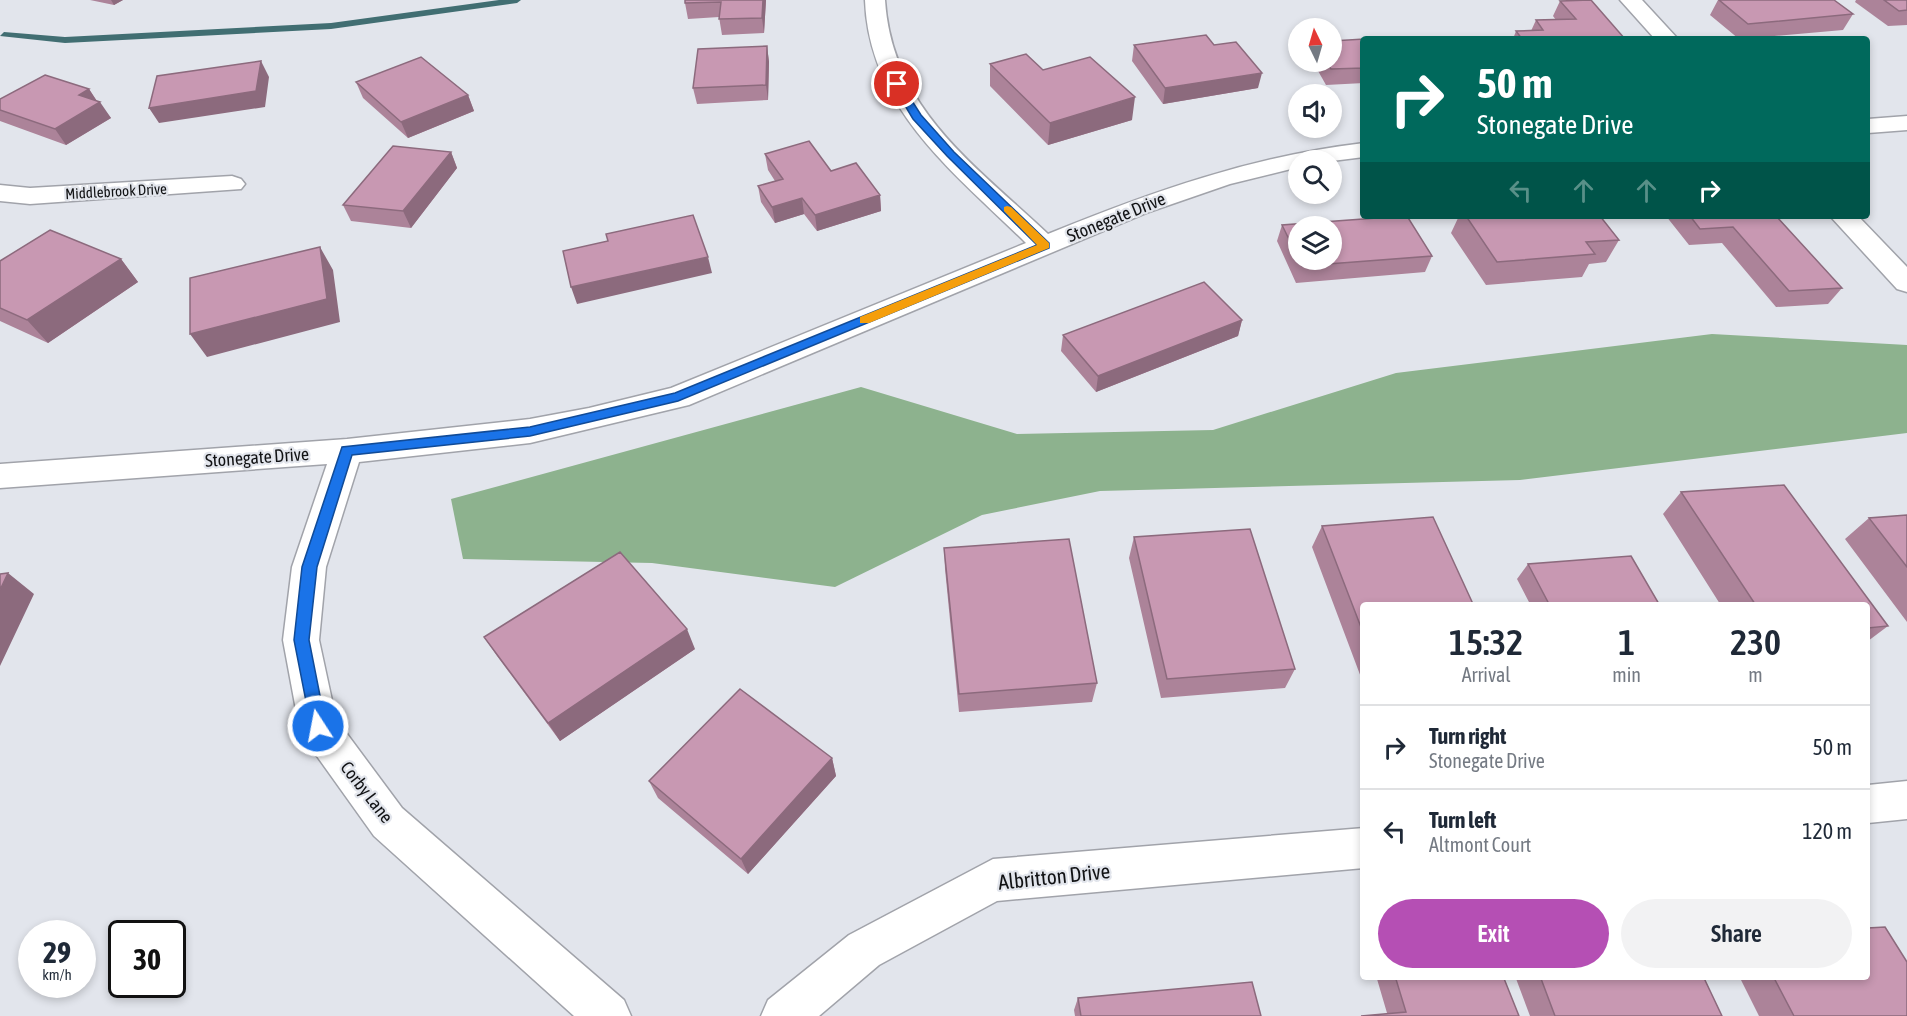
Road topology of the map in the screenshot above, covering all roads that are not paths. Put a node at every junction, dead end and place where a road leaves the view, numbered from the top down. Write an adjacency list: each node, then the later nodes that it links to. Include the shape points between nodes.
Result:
1 (875, 0): 10 (street, via 877,29 889,69 917,117)
2 (1630, 0): 3 (street)
3 (1664, 36)
4 (1907, 123): 5 (street)
5 (1870, 126)
6 (1360, 150): 10 (street, Stonegate Drive, via 1256,167 1204,182)
7 (232, 184): 8 (street, Middlebrook Drive, via 30,196)
8 (0, 193)
9 (1846, 219): 11 (street)
10 (1045, 246): 12 (street, Stonegate Drive, via 678,397 530,432)
11 (1907, 283)
12 (347, 451): 13 (street, Stonegate Drive); 17 (street, Corby Lane, via 309,567 302,629 318,726 388,822)
13 (0, 476)
14 (1907, 800): 15 (street)
15 (1870, 804)
16 (1360, 848): 18 (street, Albritton Drive, via 993,880 864,950)
17 (608, 1016)
18 (784, 1016)

